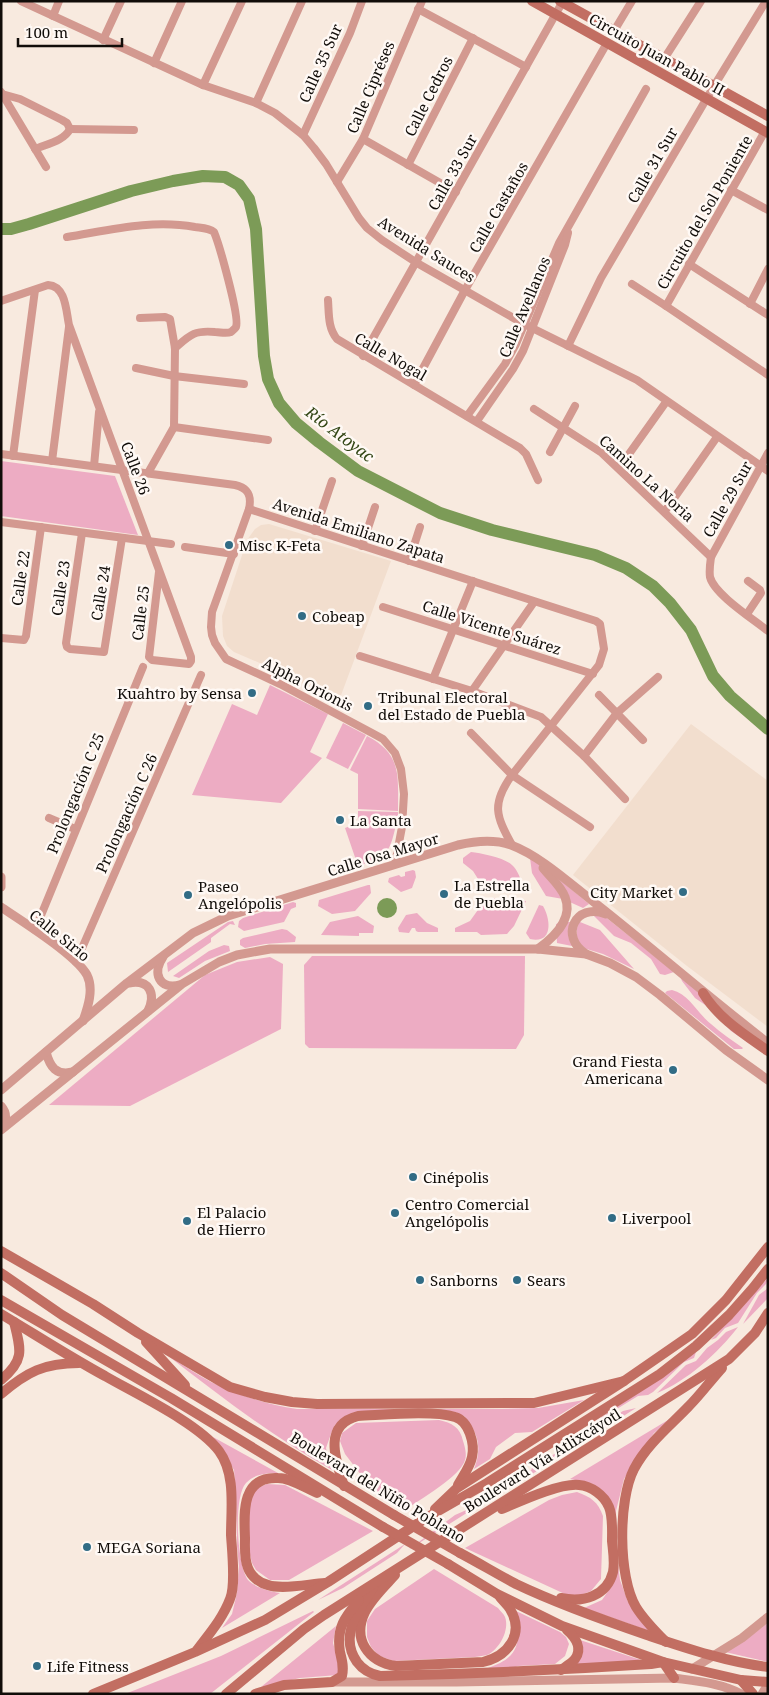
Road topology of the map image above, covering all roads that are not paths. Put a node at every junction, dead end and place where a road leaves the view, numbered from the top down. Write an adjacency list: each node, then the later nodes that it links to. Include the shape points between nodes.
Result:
1 (21, 1): 15 (street, Avenida Sauces)
2 (59, 1): 15 (street)
3 (121, 1): 18 (street)
4 (182, 1): 21 (street)
5 (242, 1): 23 (street)
6 (302, 1): 28 (street)
7 (362, 1): 33 (street, Calle 35 Sur)
8 (532, 1): 14 (main road, Circuito Juan Pablo II)
9 (632, 1): 16 (street)
10 (701, 1): 20 (street)
11 (766, 1): 24 (street, Calle 31 Sur)
12 (562, 2): 14 (street, Calle 33 Sur); 16 (main road, Circuito Juan Pablo II)
13 (420, 5): 17 (street); 34 (street, Calle Cipréses)
14 (556, 14): 19 (main road, Circuito Juan Pablo II); 22 (street, Calle 33 Sur)
15 (53, 16): 18 (street, Avenida Sauces)
16 (614, 31): 20 (main road, Circuito Juan Pablo II)
17 (473, 38): 22 (street); 36 (street, Calle Cedros)
18 (103, 40): 21 (street, Avenida Sauces)
19 (607, 43): 27 (main road, Circuito Juan Pablo II); 49 (street, Calle Castaños)
20 (664, 59): 24 (main road, Circuito Juan Pablo II)
21 (154, 63): 23 (street, Avenida Sauces)
22 (526, 67): 40 (street, Calle 33 Sur)
23 (203, 85): 28 (street, Avenida Sauces)
24 (714, 86): 27 (street, Calle 31 Sur); 29 (main road, Circuito Juan Pablo II)
25 (646, 89): 42 (street, Calle Avellanos)
26 (2, 93): 30 (street, via 62,120); 35 (street)
27 (707, 99): 32 (main road, Circuito Juan Pablo II); 59 (street, Calle 31 Sur, via 601,278)
28 (256, 103): 33 (street, Avenida Sauces)
29 (766, 113)
30 (70, 129): 31 (street); 35 (street, via 61,138)
31 (134, 130)
32 (766, 132): 39 (street, Circuito del Sol Poniente)
33 (303, 135): 38 (street, Avenida Sauces)
34 (363, 140): 36 (street); 38 (street, Calle Cipréses)
35 (35, 149): 37 (street)
36 (408, 165): 40 (street)
37 (46, 168)
38 (337, 182): 44 (street, Avenida Sauces, via 368,228)
39 (731, 190): 41 (street); 45 (street, Circuito del Sol Poniente)
40 (456, 192): 44 (street, Calle 33 Sur)
41 (768, 210)
42 (570, 224): 56 (street, Calle Avellanos); 58 (street, Calle Avellanos, via 565,245)
43 (67, 237): 60 (street, via 158,223 187,225 214,232 231,291 236,327 226,333 194,332)
44 (417, 262): 49 (street, Avenida Sauces); 61 (street, Calle 33 Sur)
45 (689, 264): 52 (street); 53 (street, Circuito del Sol Poniente)
46 (768, 269): 52 (street)
47 (632, 284): 53 (street)
48 (35, 290): 50 (street); 57 (street, Calle 26, via 48,285 58,289); 80 (street)
49 (465, 290): 56 (street, Avenida Sauces); 66 (street, Calle Castaños)
50 (1, 300)
51 (328, 300): 61 (street, Calle Nogal, via 332,332)
52 (750, 304): 54 (street)
53 (666, 306): 63 (street)
54 (768, 315)
55 (140, 318): 60 (street, via 168,317)
56 (524, 324): 58 (street, Avenida Sauces); 71 (street, Calle Avellanos, via 505,364)
57 (69, 325): 70 (street, Calle 26); 81 (street)
58 (532, 328): 59 (street, Avenida Sauces); 72 (street, Calle Avellanos, via 513,369)
59 (568, 346): 67 (street, Avenida Sauces, via 637,380)
60 (175, 348): 64 (street)
61 (363, 356): 66 (street, Calle Nogal)
62 (136, 368): 64 (street)
63 (767, 373)
64 (174, 376): 65 (street); 73 (street)
65 (244, 384)
66 (414, 385): 71 (street, Calle Nogal)
67 (666, 402): 75 (street, Avenida Sauces); 83 (street)
68 (575, 406): 74 (street)
69 (534, 409): 74 (street, Camino La Noria)
70 (99, 410): 82 (street); 85 (street, Calle 26)
71 (467, 416): 72 (street, Calle Nogal)
72 (476, 421): 87 (street, Calle Nogal, via 520,448)
73 (174, 427): 76 (street); 86 (street)
74 (564, 428): 77 (street); 83 (street, Camino La Noria)
75 (717, 437): 84 (street, Avenida Sauces); 91 (street)
76 (268, 440)
77 (550, 452)
78 (1, 454): 80 (street, Avenida Emiliano Zapata)
79 (768, 454): 84 (street, Calle 29 Sur)
80 (13, 456): 81 (street, Avenida Emiliano Zapata)
81 (52, 460): 82 (street, Avenida Emiliano Zapata)
82 (94, 466): 85 (street, Avenida Emiliano Zapata)
83 (619, 468): 91 (street, Camino La Noria)
84 (764, 469): 103 (street, Calle 29 Sur)
85 (122, 470): 86 (street, Avenida Emiliano Zapata); 98 (street, Calle 26)
86 (148, 473): 90 (street, Avenida Emiliano Zapata, via 242,487 250,497)
87 (538, 480)
88 (332, 481): 95 (street)
89 (375, 507): 101 (street)
90 (249, 509): 95 (street, Avenida Emiliano Zapata); 102 (street)
91 (665, 511): 103 (street, Camino La Noria)
92 (1, 522): 93 (street)
93 (41, 527): 96 (street); 113 (street, Calle 22, via 26,636 24,640)
94 (420, 527): 104 (street)
95 (315, 530): 101 (street, Avenida Emiliano Zapata)
96 (82, 533): 97 (street); 115 (street, Calle 23, via 67,647)
97 (122, 538): 98 (street); 115 (street, Calle 24)
98 (149, 542): 99 (street); 105 (street, Calle 26)
99 (170, 544)
100 (185, 546): 102 (street)
101 (362, 546): 104 (street, Avenida Emiliano Zapata)
102 (234, 554): 137 (street, Alpha Orionis, via 212,612 215,643 226,659 280,684 390,746 404,782 402,827)
103 (711, 557): 110 (street, via 709,568 713,585)
104 (409, 561): 106 (street, Avenida Emiliano Zapata)
105 (158, 572): 117 (street, Calle 26); 117 (street, Calle 25, via 149,657 186,664)
106 (473, 581): 108 (street, Avenida Emiliano Zapata); 111 (street)
107 (748, 581): 110 (street, via 761,593)
108 (534, 602): 114 (street); 119 (street, Avenida Emiliano Zapata, via 600,624 603,658)
109 (384, 607): 111 (street, Calle Vicente Suárez)
110 (748, 613): 112 (street)
111 (454, 629): 114 (street, Calle Vicente Suárez); 122 (street)
112 (768, 631)
113 (1, 638)
114 (505, 645): 119 (street, Calle Vicente Suárez); 123 (street)
115 (104, 652)
116 (360, 656): 122 (street)
117 (191, 661)
118 (143, 667): 134 (street, Prolongación C 25)
119 (593, 674): 126 (street)
120 (201, 675): 146 (street, Prolongación C 26)
121 (658, 677): 125 (street)
122 (433, 679): 123 (street)
123 (472, 691): 126 (street, via 541,717)
124 (599, 695): 125 (street)
125 (617, 713): 128 (street); 129 (street)
126 (552, 725): 129 (street); 130 (street)
127 (470, 733): 130 (street)
128 (643, 740)
129 (584, 756): 131 (street)
130 (512, 775): 133 (street); 135 (street, via 500,793 497,808)
131 (625, 799)
132 (50, 818): 134 (street)
133 (590, 827)
134 (75, 829): 142 (street, Prolongación C 25)
135 (512, 845): 136 (street, Calle Osa Mayor); 137 (street, Calle Osa Mayor, via 492,841 471,842)
136 (536, 858): 141 (street, Calle Osa Mayor); 143 (street, via 562,891 567,908 560,929)
137 (395, 864): 145 (street, Calle Osa Mayor, via 228,916 193,933)
138 (1, 877): 139 (street)
139 (1, 887)
140 (1, 907): 142 (street, Calle Sirio)
141 (611, 916): 144 (street, via 591,911 575,921 574,940); 149 (street, Calle Osa Mayor)
142 (35, 930): 146 (street, Calle Sirio)
143 (538, 949): 144 (street); 148 (street, via 270,949 219,962)
144 (586, 954): 156 (street, via 636,978)
145 (164, 955): 147 (street, Calle Osa Mayor); 148 (street, via 157,968 160,980 169,986)
146 (76, 962): 151 (street, Calle Sirio, via 87,976 90,988)
147 (126, 983): 150 (street, via 141,982 149,988 152,998); 151 (street, Calle Osa Mayor)
148 (182, 984): 150 (street)
149 (703, 993): 152 (street, Calle Osa Mayor); 153 (main road, via 712,1007)
150 (148, 1011): 155 (street)
151 (83, 1022): 154 (street, Calle Osa Mayor)
152 (768, 1043)
153 (768, 1051)
154 (46, 1052): 155 (street, via 55,1070); 157 (street, Calle Osa Mayor)
155 (73, 1072): 159 (street)
156 (768, 1080)
157 (1, 1090)
158 (1, 1106): 159 (street, via 6,1118)
159 (1, 1130)
160 (768, 1247): 174 (main road, via 726,1300 692,1334)
161 (1, 1251): 170 (main road)
162 (768, 1269): 181 (main road, Boulevard Vía Atlixcáyotl, via 729,1315 660,1374 488,1483)
163 (1, 1273): 175 (main road, Boulevard del Niño Poblano, via 62,1315)
164 (1, 1300): 179 (main road, Boulevard del Niño Poblano, via 171,1398)
165 (768, 1313): 169 (main road, Boulevard Vía Atlixcáyotl)
166 (1, 1314): 167 (main road)
167 (14, 1322): 172 (main road); 173 (main road, via 20,1345 18,1362)
168 (768, 1325): 169 (street)
169 (755, 1332): 171 (main road, Boulevard Vía Atlixcáyotl)
170 (138, 1333): 174 (main road, via 230,1387 292,1402 534,1402); 175 (main road)
171 (729, 1359): 180 (main road, Boulevard Vía Atlixcáyotl); 189 (main road, via 649,1447 634,1469 626,1491 623,1510 624,1568 636,1606)
172 (80, 1362): 176 (main road, via 37,1369); 190 (main road, via 208,1439 219,1451 228,1470 231,1598)
173 (1, 1380)
174 (624, 1380): 178 (main road)
175 (192, 1393): 177 (main road, Boulevard del Niño Poblano)
176 (1, 1394)
177 (344, 1486): 178 (main road, via 334,1446 342,1423 358,1416 442,1414 458,1418 468,1428 471,1440 473,1456); 184 (main road, Boulevard del Niño Poblano, bridge)
178 (457, 1488): 181 (main road)
179 (358, 1512): 183 (main road, via 284,1478 266,1479 248,1493 244,1509 246,1564 252,1576 267,1585 276,1586); 186 (main road, Boulevard del Niño Poblano, bridge)
180 (485, 1515): 182 (main road, Boulevard Vía Atlixcáyotl); 184 (main road, via 568,1485 592,1489 602,1496 608,1507 613,1572 602,1590 588,1599 571,1600)
181 (426, 1518): 183 (main road, Boulevard Vía Atlixcáyotl)
182 (404, 1565): 185 (main road, Boulevard Vía Atlixcáyotl); 186 (main road, via 370,1605 361,1624 362,1642 367,1651 385,1665 494,1660 511,1644 515,1628 510,1609)
183 (328, 1582): 190 (main road, Boulevard Vía Atlixcáyotl, via 265,1620)
184 (516, 1584): 189 (main road, Boulevard del Niño Poblano, via 591,1616)
185 (373, 1585): 195 (main road, via 353,1622 349,1637 355,1659 373,1675); 198 (main road, via 340,1627 343,1671 342,1676); 201 (main road, Boulevard Vía Atlixcáyotl, via 304,1629)
186 (498, 1594): 188 (main road, Boulevard del Niño Poblano)
187 (768, 1617): 191 (street)
188 (562, 1626): 192 (main road, Boulevard del Niño Poblano); 195 (main road, via 574,1636 578,1645 575,1659)
189 (666, 1642): 191 (main road, Boulevard del Niño Poblano)
190 (195, 1652): 200 (main road)
191 (713, 1656): 193 (main road, Boulevard del Niño Poblano); 194 (street)
192 (663, 1662): 194 (main road, Boulevard del Niño Poblano); 195 (main road); 196 (main road)
193 (768, 1667)
194 (692, 1669): 197 (main road, Boulevard del Niño Poblano)
195 (561, 1670)
196 (674, 1678): 198 (street); 203 (street, via 704,1682)
197 (741, 1680): 199 (main road, Boulevard del Niño Poblano); 204 (main road)
198 (332, 1682): 202 (main road, via 284,1685)
199 (768, 1683): 205 (street)
200 (93, 1694)
201 (226, 1694)
202 (256, 1694)
203 (741, 1694)
204 (753, 1694)
205 (762, 1694)

